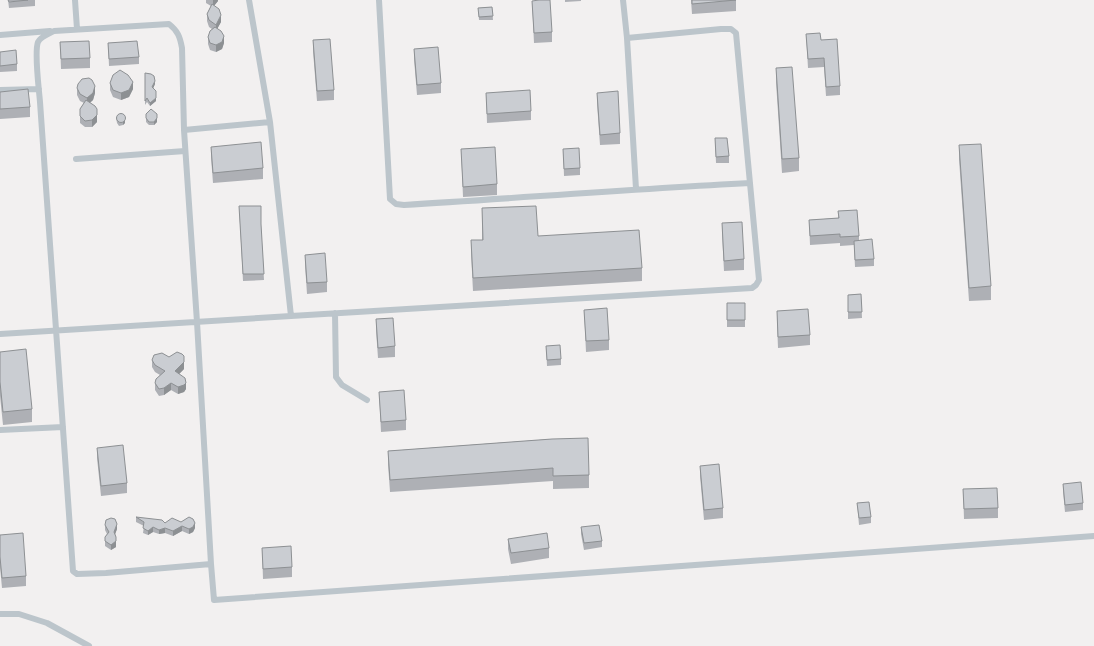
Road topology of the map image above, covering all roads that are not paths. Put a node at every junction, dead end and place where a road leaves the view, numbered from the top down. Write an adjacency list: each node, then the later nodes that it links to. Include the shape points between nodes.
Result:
1 (75, 0): 5 (lane)
2 (249, 0): 11 (lane)
3 (379, 0): 16 (lane, via 390,199 396,204)
4 (623, 0): 8 (lane)
5 (77, 29): 6 (lane); 12 (lane, via 169,24 176,30 182,48)
6 (54, 31): 7 (lane); 9 (lane, via 38,42)
7 (0, 35)
8 (627, 38): 15 (lane, via 721,29 731,29 736,33); 16 (lane)
9 (39, 89): 10 (lane); 20 (lane)
10 (0, 90)
11 (270, 122): 12 (lane); 18 (lane)
12 (184, 130): 13 (lane)
13 (185, 150): 14 (lane); 19 (lane)
14 (76, 159)
15 (750, 182): 16 (lane); 17 (lane, via 759,280 752,288)
16 (636, 189)
17 (335, 313): 18 (lane); 22 (lane, via 336,376 342,385)
18 (291, 316): 19 (lane)
19 (197, 322): 20 (lane); 26 (lane)
20 (57, 330): 21 (lane); 23 (lane)
21 (0, 334)
22 (367, 400)
23 (63, 427): 24 (lane); 26 (lane, via 74,571 77,574)
24 (0, 430)
25 (1094, 536): 26 (lane, via 214,600)
26 (211, 564)
27 (0, 614): 28 (lane, via 19,614 47,623)
28 (89, 646)

